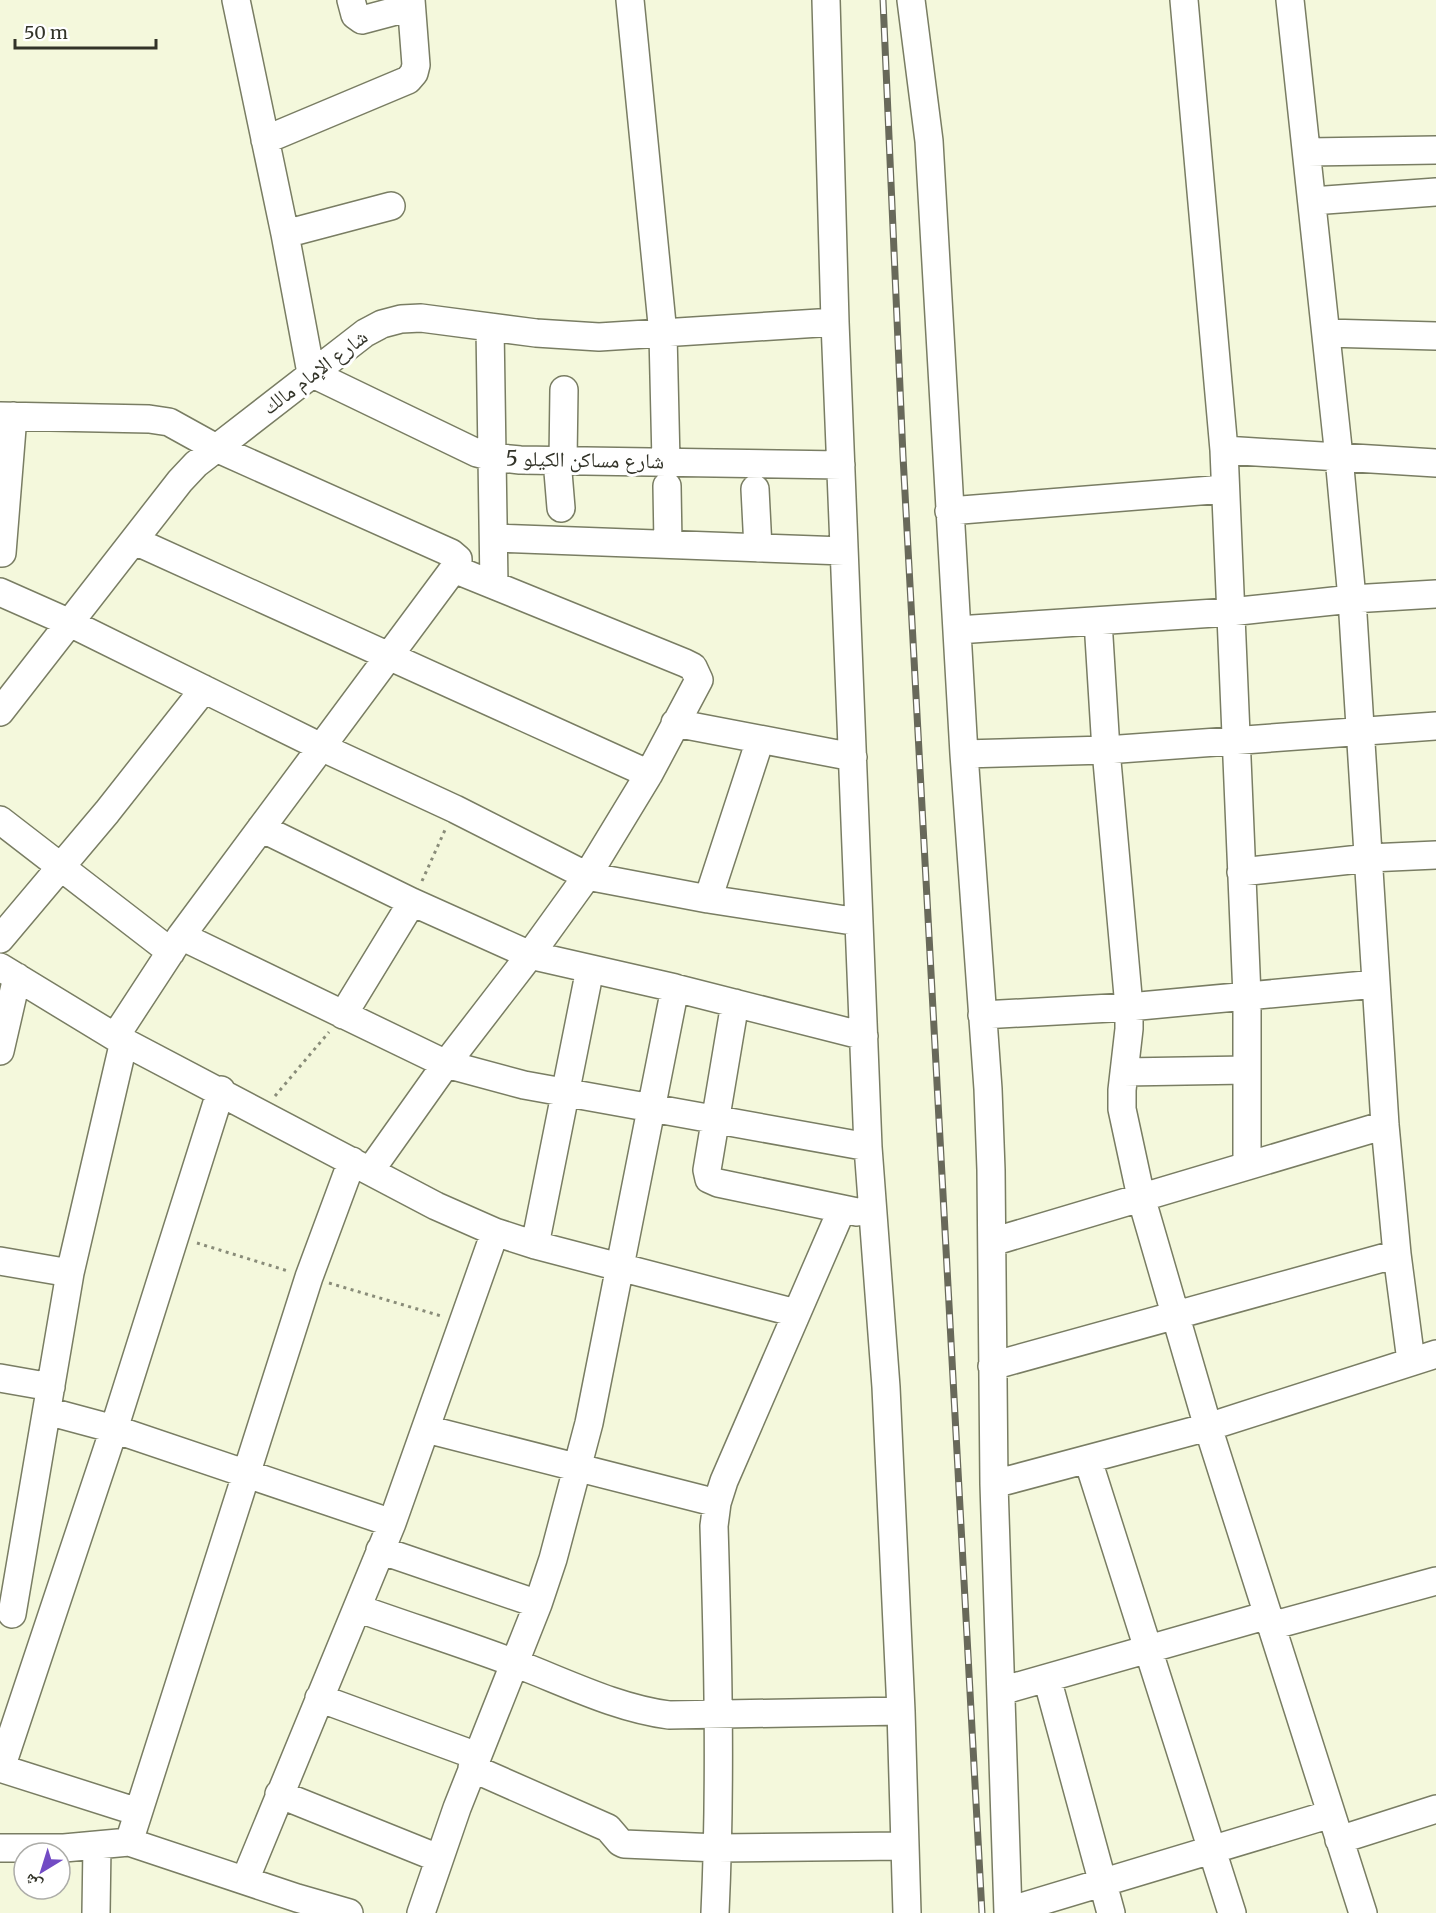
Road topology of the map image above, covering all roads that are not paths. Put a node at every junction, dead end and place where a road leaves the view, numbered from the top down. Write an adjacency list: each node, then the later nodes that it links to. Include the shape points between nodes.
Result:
1 (236, 0): 9 (street)
2 (351, 0): 8 (street, via 355,15 362,20)
3 (630, 0): 19 (street)
4 (826, 0): 16 (street)
5 (911, 0): 35 (street, via 928,141)
6 (1184, 0): 25 (street)
7 (1290, 0): 11 (street)
8 (411, 3): 9 (street, via 416,65 408,80)
9 (265, 140): 15 (street)
10 (1436, 150): 11 (street)
11 (1308, 152): 13 (street)
12 (1436, 192): 13 (street)
13 (1312, 201): 18 (street)
14 (391, 206): 15 (street)
15 (285, 234): 21 (street)
16 (835, 322): 19 (street, شارع الإمام مالك); 30 (street)
17 (490, 327): 19 (street, شارع الإمام مالك, via 567,336); 21 (street, شارع الإمام مالك, via 401,319 365,333); 26 (street)
18 (1326, 333): 20 (street); 27 (street)
19 (663, 334): 31 (street)
20 (1436, 336)
21 (311, 373): 24 (street, شارع الإمام مالك); 26 (street, شارع مساكن الكيلو 5)
22 (564, 390): 28 (street)
23 (7, 416): 24 (street, via 159,420); 41 (street)
24 (216, 448): 37 (street, شارع الإمام مالك, via 180,481); 42 (street, via 451,553 458,559)
25 (1224, 450): 27 (street); 33 (street)
26 (492, 457): 28 (street, شارع مساكن الكيلو 5); 36 (street)
27 (1340, 457): 29 (street); 46 (street)
28 (560, 460): 31 (street, شارع مساكن الكيلو 5); 34 (street)
29 (1436, 463)
30 (841, 465): 31 (street, شارع مساكن الكيلو 5); 40 (street)
31 (667, 474): 38 (street)
32 (755, 489): 39 (street)
33 (1225, 489): 35 (street); 47 (street)
34 (561, 508)
35 (949, 511): 50 (street)
36 (494, 538): 38 (street); 43 (street)
37 (135, 541): 49 (street, شارع الإمام مالك); 51 (street)
38 (668, 544): 39 (street)
39 (758, 548): 40 (street)
40 (844, 551): 62 (street)
41 (0, 553)
42 (454, 569): 43 (street); 51 (street)
43 (494, 585): 54 (street, via 693,667 699,680)
44 (0, 592): 49 (street)
45 (1436, 594): 46 (street)
46 (1353, 599): 47 (street); 56 (street)
47 (1230, 612): 48 (street); 58 (street)
48 (1098, 621): 50 (street); 60 (street)
49 (70, 622): 52 (street); 53 (street, شارع الإمام مالك)
50 (957, 630): 61 (street)
51 (388, 657): 59 (street); 63 (street)
52 (204, 689): 59 (street); 68 (street)
53 (0, 712)
54 (675, 723): 57 (street); 63 (street)
55 (1436, 726): 56 (street)
56 (1359, 731): 58 (street); 67 (street)
57 (760, 740): 62 (street); 71 (street)
58 (1236, 741): 60 (street); 69 (street)
59 (321, 747): 65 (street); 70 (street)
60 (1106, 750): 61 (street); 83 (street)
61 (964, 754): 85 (street)
62 (852, 757): 73 (street)
63 (648, 774): 70 (street)
64 (0, 820): 68 (street)
65 (261, 828): 72 (street); 75 (street)
66 (1436, 855): 67 (street)
67 (1369, 858): 69 (street); 79 (street)
68 (59, 867): 74 (street); 75 (street)
69 (1241, 872): 81 (street)
70 (587, 876): 71 (street); 76 (street)
71 (708, 899): 73 (street)
72 (412, 902): 76 (street); 84 (street)
73 (859, 922): 86 (street)
74 (0, 939)
75 (176, 944): 84 (street); 87 (street)
76 (530, 955): 77 (street); 89 (street)
77 (590, 969): 80 (street); 93 (street)
78 (8, 972): 87 (street); 88 (street)
79 (1376, 984): 81 (street); 96 (street)
80 (675, 988): 82 (street); 94 (street)
81 (1247, 996): 83 (street); 90 (street)
82 (735, 1003): 86 (street); 95 (street)
83 (1129, 1007): 85 (street); 91 (street)
84 (343, 1014): 89 (street)
85 (982, 1015): 104 (street)
86 (864, 1036): 97 (street)
87 (120, 1039): 92 (street); 109 (street)
88 (0, 1051)
89 (446, 1064): 93 (street); 99 (street)
90 (1247, 1070): 91 (street); 98 (street)
91 (1124, 1072): 100 (street, via 1122,1109)
92 (221, 1090): 99 (street); 118 (street)
93 (564, 1093): 94 (street); 105 (street)
94 (651, 1107): 95 (street); 108 (street)
95 (716, 1119): 97 (street); 101 (street, via 707,1170 713,1182)
96 (1385, 1125): 98 (street); 106 (street)
97 (868, 1147): 102 (street)
98 (1247, 1165): 100 (street)
99 (361, 1166): 103 (street); 121 (street, via 309,1277)
100 (1141, 1197): 104 (street); 111 (street)
101 (842, 1209): 102 (street); 110 (street)
102 (873, 1216): 137 (street, via 886,1387)
103 (495, 1232): 105 (street); 117 (street)
104 (992, 1242): 113 (street)
105 (535, 1245): 108 (street)
106 (1397, 1254): 111 (street); 112 (street)
107 (0, 1261): 109 (street)
108 (621, 1267): 110 (street); 120 (street)
109 (70, 1273): 115 (street)
110 (796, 1313): 123 (street)
111 (1175, 1315): 113 (street); 116 (street)
112 (1423, 1358): 116 (street)
113 (992, 1366): 122 (street)
114 (0, 1378): 115 (street)
115 (49, 1399): 118 (street); 129 (street)
116 (1208, 1427): 119 (street); 131 (street)
117 (426, 1429): 120 (street); 124 (street)
118 (114, 1430): 121 (street); 130 (street)
119 (1088, 1460): 122 (street); 132 (street)
120 (577, 1468): 123 (street); 127 (street)
121 (246, 1473): 124 (street); 143 (street)
122 (994, 1484): 135 (street)
123 (717, 1503): 138 (street, via 714,1526)
124 (392, 1523): 125 (street)
125 (380, 1550): 127 (street); 128 (street)
126 (1436, 1581): 131 (street)
127 (538, 1604): 133 (street)
128 (357, 1608): 133 (street); 136 (street)
129 (6, 1613): 130 (street)
130 (50, 1621): 140 (street)
131 (1269, 1621): 132 (street); 144 (street)
132 (1148, 1648): 134 (street); 151 (street)
133 (515, 1663): 138 (street, via 648,1712); 139 (street)
134 (1047, 1678): 135 (street); 154 (street)
135 (1001, 1691): 155 (street)
136 (319, 1698): 139 (street); 141 (street)
137 (901, 1711): 138 (street); 148 (street)
138 (719, 1714): 150 (street)
139 (474, 1762): 150 (street, via 608,1828 624,1844); 152 (street)
140 (1, 1768): 143 (street)
141 (279, 1794): 152 (street); 153 (street)
142 (1436, 1809): 145 (street)
143 (138, 1812): 146 (street)
144 (1331, 1814): 145 (street); 151 (street)
145 (1339, 1840): 163 (street)
146 (129, 1842): 147 (street); 153 (street)
147 (97, 1845): 149 (street); 156 (street)
148 (904, 1846): 150 (street); 160 (street)
149 (0, 1848)
150 (718, 1848): 159 (street)
151 (1212, 1850): 154 (street); 162 (street)
152 (438, 1857): 158 (street)
153 (245, 1880): 157 (street)
154 (1102, 1883): 155 (street); 161 (street)
155 (1008, 1912)
156 (96, 1913)
157 (349, 1913)
158 (421, 1913)
159 (715, 1913)
160 (907, 1913)
161 (1111, 1913)
162 (1232, 1913)
163 (1362, 1913)

